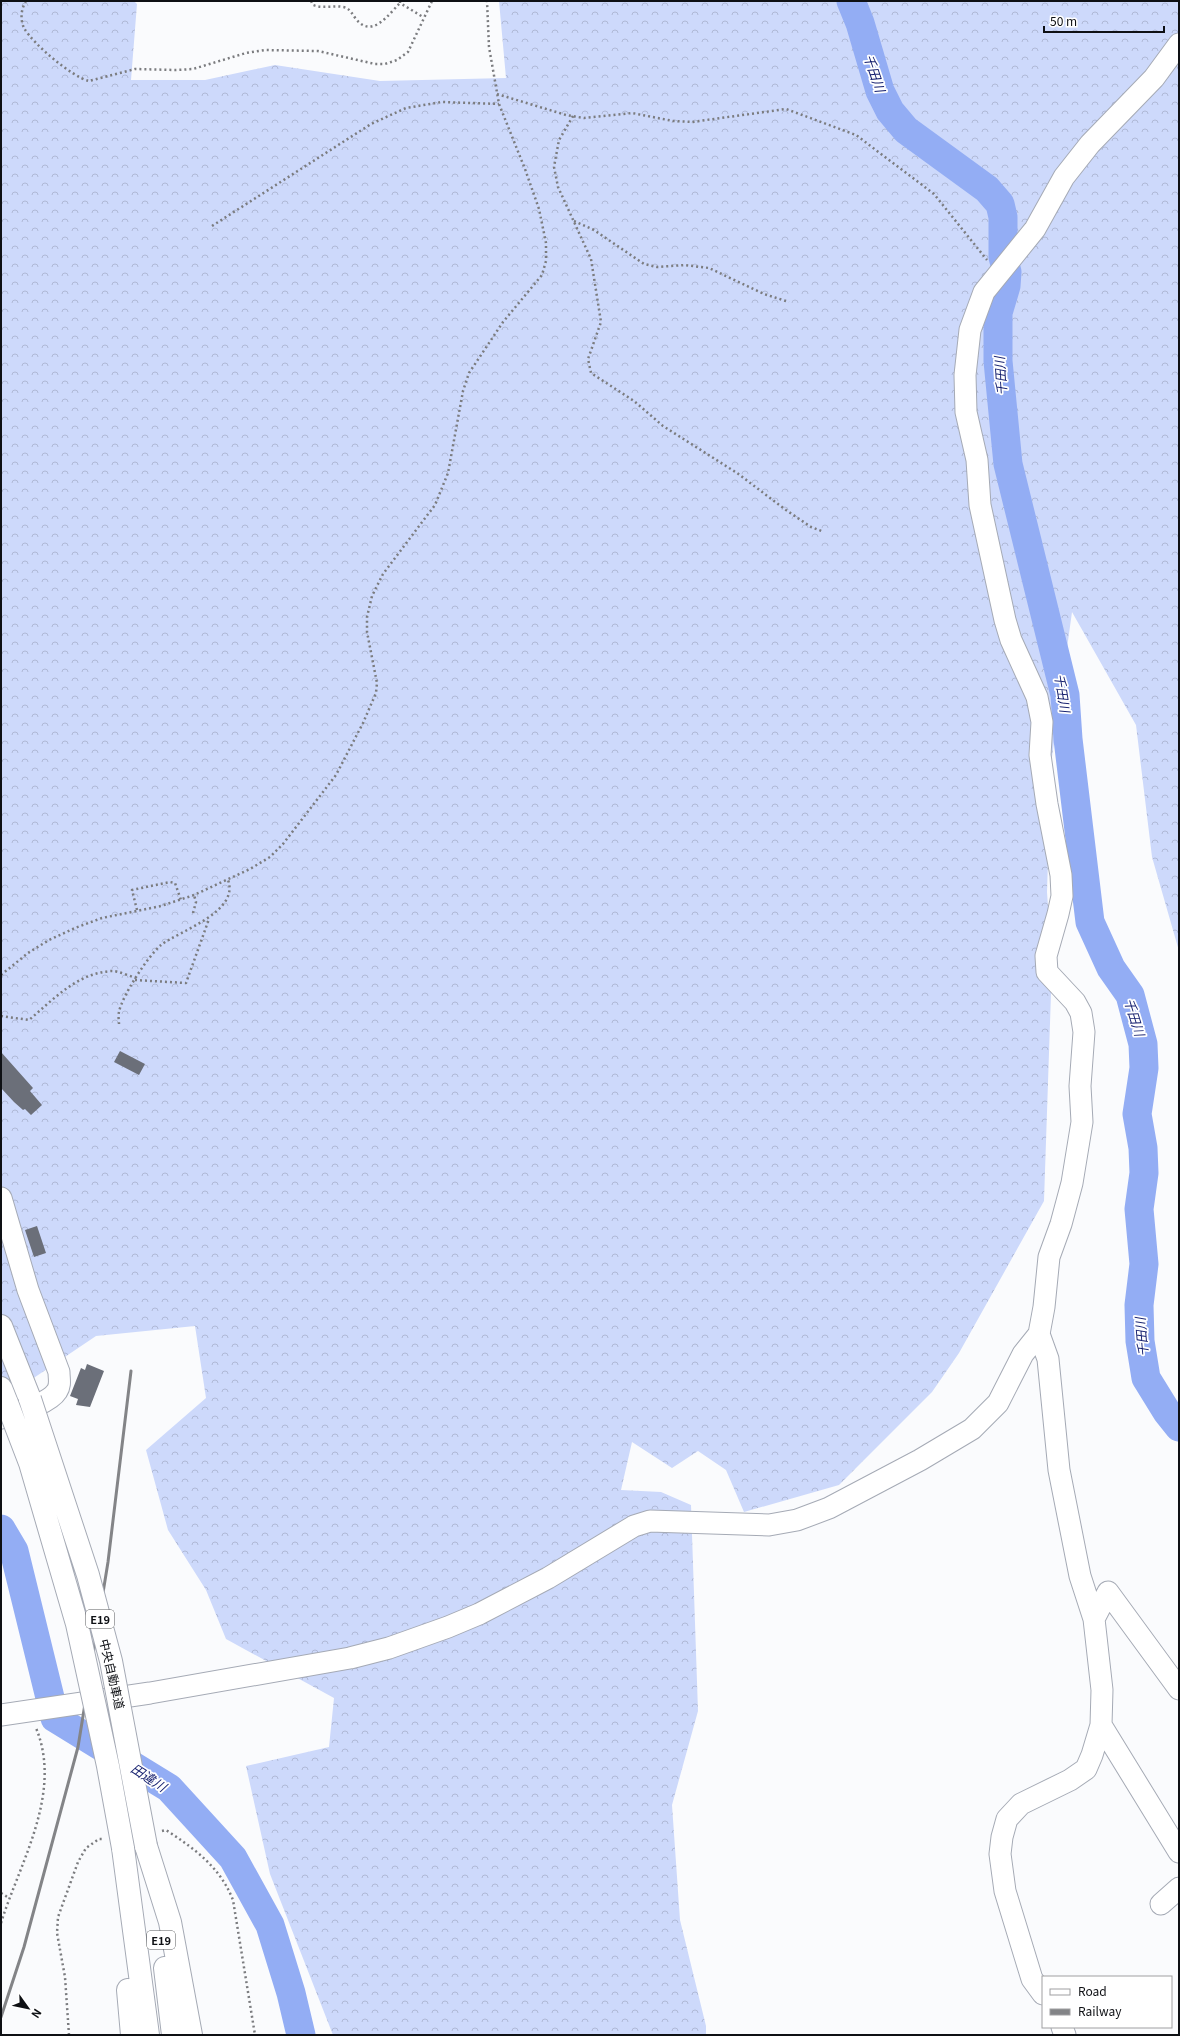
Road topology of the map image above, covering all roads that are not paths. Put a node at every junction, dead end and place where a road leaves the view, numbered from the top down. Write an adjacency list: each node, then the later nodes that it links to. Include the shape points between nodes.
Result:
1 (1179, 44): 4 (street, via 1154,78 1072,166 1035,229 984,292 970,330 965,375 966,412 977,460 980,505 988,550 1011,640 1037,697 1042,722 1040,755 1061,875 1062,896 1046,956 1048,972 1075,1002 1081,1013 1084,1032 1080,1086 1082,1122 1062,1224 1049,1257)
2 (1, 1198): 5 (street, via 28,1290 59,1372 60,1383 51,1398)
3 (1, 1326): 10 (highway, 中央自動車道 / E19, bridge, via 30,1399 88,1575 111,1661)
4 (1039, 1334): 6 (street, via 1048,1359 1061,1477 1080,1576); 8 (street, via 1023,1354 998,1403 972,1430 815,1514 769,1525 650,1521 634,1526 548,1578 479,1614 389,1648 350,1658 150,1693)
5 (3, 1403): 11 (highway, 中央自動車道 / E19, bridge, via 30,1463 75,1617 108,1766)
6 (1094, 1619): 7 (street, via 1108,1592); 9 (street, via 1102,1690)
7 (1179, 1689)
8 (1, 1715)
9 (1101, 1725): 12 (street); 15 (street, via 1086,1769 1070,1780 1021,1804 1007,1819 1002,1837 1000,1854 1005,1891 1032,1979)
10 (146, 1846): 18 (highway, 中央自動車道 / E19); 19 (highway, via 170,1922)
11 (116, 1850): 16 (highway); 17 (highway, 中央自動車道 / E19)
12 (1179, 1852)
13 (1179, 1888): 14 (street)
14 (1161, 1904)
15 (1042, 1993)
16 (132, 2035)
17 (148, 2035)
18 (173, 2035)
19 (191, 2035)

